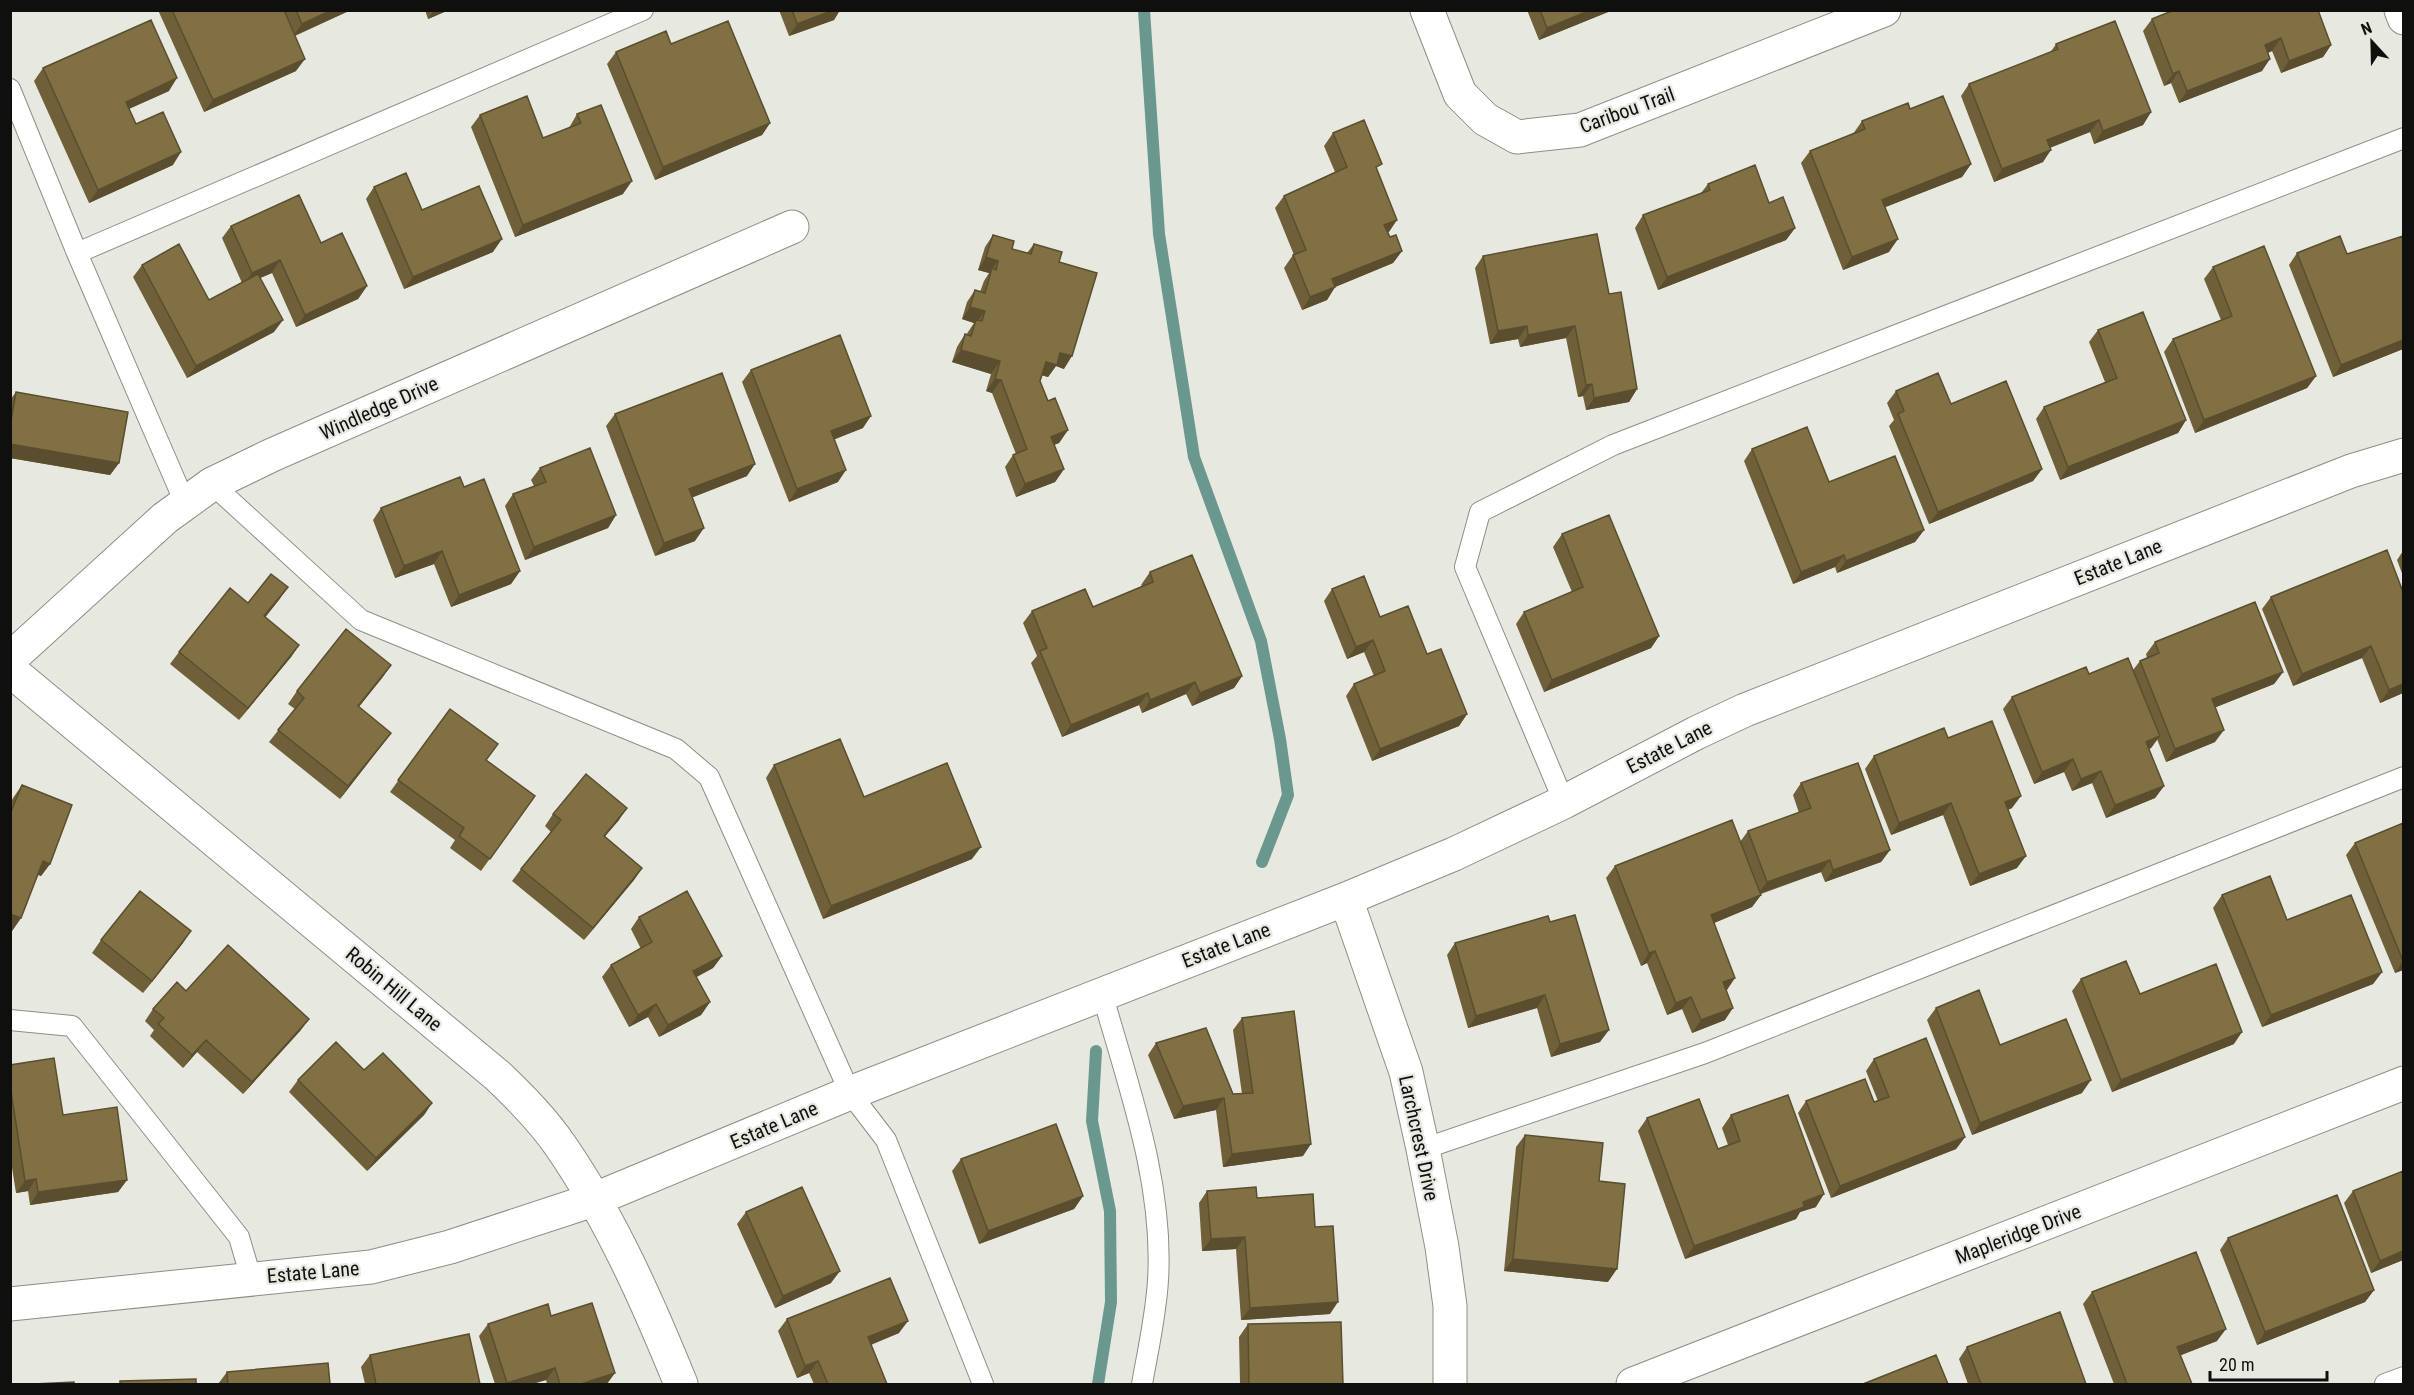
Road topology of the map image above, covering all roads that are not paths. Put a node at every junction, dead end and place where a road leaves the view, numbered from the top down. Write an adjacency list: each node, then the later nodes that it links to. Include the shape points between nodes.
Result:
1 (643, 10): 9 (lane)
2 (1427, 10): 3 (street, Caribou Trail, via 1460,94 1485,119 1517,137 1580,130)
3 (1884, 10)
4 (2401, 10): 5 (street)
5 (2403, 18)
6 (10, 89): 9 (lane)
7 (2403, 138): 16 (lane, via 1613,445 1480,512 1465,567)
8 (792, 227): 11 (street, Windledge Drive)
9 (77, 252): 12 (lane)
10 (2403, 455): 16 (street, Estate Lane, via 2351,471 1745,710)
11 (212, 484): 12 (street, Windledge Drive); 21 (lane, via 361,620 676,749 709,777)
12 (185, 503): 13 (street, Windledge Drive)
13 (10, 659)
14 (10, 670): 23 (street, Robin Hill Lane, via 498,1076 561,1147)
15 (2403, 777): 22 (lane, via 1705,1053)
16 (1564, 802): 17 (street, Estate Lane)
17 (1346, 899): 18 (street, Estate Lane); 22 (street, Larchcrest Drive, via 1406,1072)
18 (1102, 993): 21 (street, Estate Lane); 29 (lane, via 1144,1143 1157,1215 1158,1280)
19 (10, 1020): 24 (lane, via 72,1026 239,1237)
20 (2403, 1083): 31 (street, Mapleridge Drive)
21 (850, 1093): 23 (street, Estate Lane); 28 (lane, via 886,1140)
22 (1423, 1149): 30 (street, Larchcrest Drive, via 1450,1306)
23 (593, 1200): 24 (street, Estate Lane, via 450,1247 371,1267); 27 (street, Robin Hill Lane, via 646,1298)
24 (251, 1278): 25 (street, Estate Lane)
25 (10, 1304)
26 (2403, 1377): 32 (lane)
27 (681, 1384)
28 (983, 1384)
29 (1142, 1384)
30 (1450, 1384)
31 (1633, 1384)
32 (2385, 1384)

